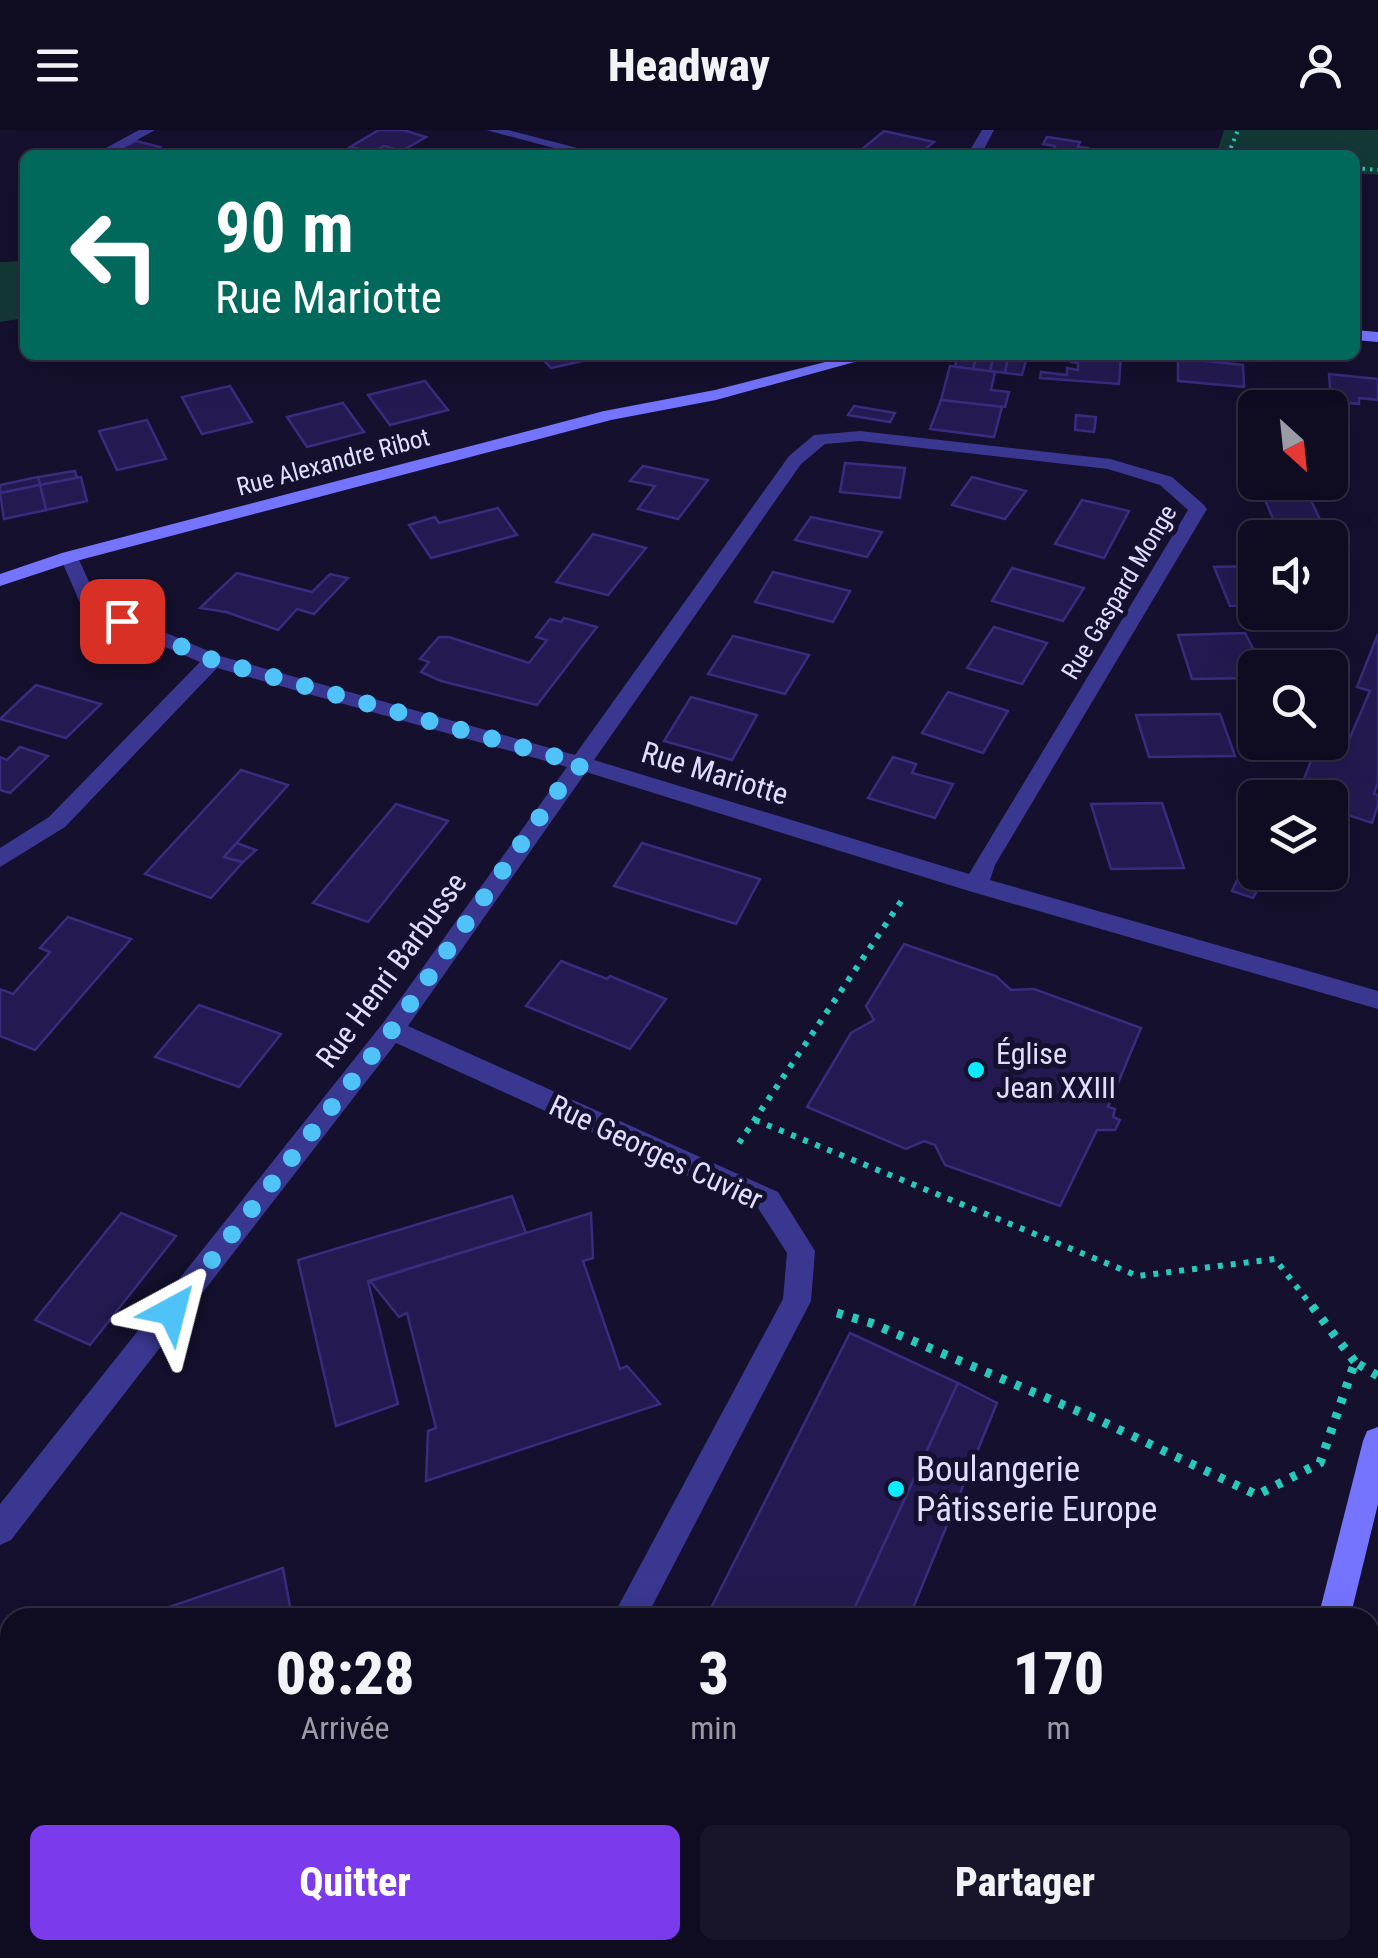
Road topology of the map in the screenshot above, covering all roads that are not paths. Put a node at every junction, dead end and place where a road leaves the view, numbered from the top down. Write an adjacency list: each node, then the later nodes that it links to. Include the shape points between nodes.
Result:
1 (148, 130): 3 (street)
2 (492, 130): 4 (street)
3 (110, 150)
4 (575, 150)
5 (785, 360): 7 (main road, Rue Alexandre Ribot)
6 (852, 360): 7 (main road, Rue Alexandre Ribot)
7 (610, 415): 9 (main road, Rue Alexandre Ribot)
8 (820, 439): 13 (street, Rue Henri Barbusse, via 796,460); 15 (street, Rue Gaspard Monge, via 860,436 1110,464 1166,481 1198,509)
9 (69, 557): 10 (main road, Rue Alexandre Ribot); 11 (main road, Rue Alexandre Ribot); 12 (street, Rue Mariotte, via 91,608)
10 (0, 570)
11 (0, 580)
12 (213, 660): 13 (street, Rue Mariotte); 14 (street, via 57,822)
13 (582, 764): 15 (street, Rue Mariotte); 17 (street, Rue Henri Barbusse)
14 (0, 859)
15 (977, 885): 16 (street, Rue Mariotte)
16 (1378, 1000)
17 (392, 1030): 19 (street, Rue Henri Barbusse); 20 (street, Rue Georges Cuvier, via 768,1200 801,1251 797,1300)
18 (1378, 1442): 21 (main road)
19 (0, 1529)
20 (633, 1608)
21 (1336, 1608)

